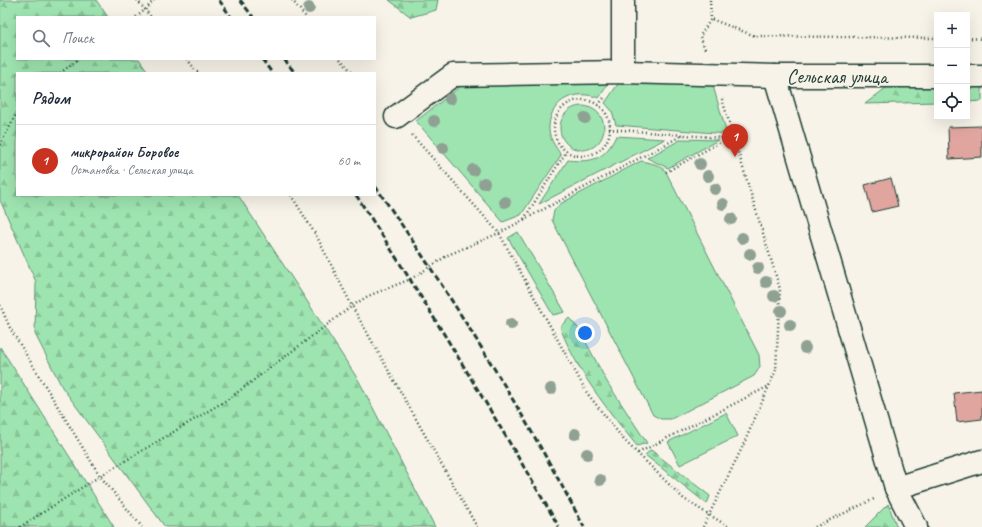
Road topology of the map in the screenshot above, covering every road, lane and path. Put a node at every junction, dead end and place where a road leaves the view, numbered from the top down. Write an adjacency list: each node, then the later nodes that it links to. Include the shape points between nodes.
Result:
1 (137, 0): 6 (path)
2 (154, 0): 6 (path)
3 (292, 0): 9 (path)
4 (623, 0): 20 (street)
5 (710, 0): 10 (path)
6 (145, 10): 7 (path); 8 (path)
7 (137, 16)
8 (150, 16)
9 (305, 16)
10 (711, 19): 11 (path, via 755,36); 21 (path, via 700,36)
11 (934, 38)
12 (970, 38): 13 (path)
13 (982, 38)
14 (78, 60): 17 (path)
15 (188, 60): 18 (path)
16 (341, 60): 19 (path)
17 (61, 72)
18 (197, 72)
19 (352, 72)
20 (623, 72): 21 (street, Сельская улица); 27 (street, Сельская улица, via 453,75)
21 (715, 74): 22 (street, Сельская улица); 31 (path)
22 (775, 76): 23 (street, Сельская улица); 44 (street)
23 (934, 76)
24 (970, 76): 25 (street)
25 (982, 76)
26 (16, 115): 32 (path)
27 (396, 117): 37 (path)
28 (609, 129): 29 (path); 33 (path, via 608,139 597,152 580,156); 33 (path, via 605,112 598,105 590,101 572,102 559,112 554,128 556,140)
29 (683, 135): 30 (path); 36 (path)
30 (727, 139): 31 (path); 34 (path)
31 (735, 139): 40 (path, via 780,289 776,370)
32 (0, 145)
33 (566, 152): 36 (path)
34 (666, 172)
35 (292, 196): 39 (path, via 317,236)
36 (524, 219): 37 (path)
37 (499, 232): 39 (path, via 448,254 411,279 368,296); 41 (path, via 587,392 624,440)
38 (0, 305): 43 (path, via 10,328)
39 (352, 306): 43 (path, via 230,398); 48 (path)
40 (769, 386): 41 (path); 45 (path)
41 (638, 453): 45 (path, via 684,499)
42 (982, 461): 44 (street)
43 (100, 476): 46 (path); 47 (path)
44 (896, 488): 51 (path); 52 (street)
45 (709, 514): 49 (path); 50 (path)
46 (20, 527)
47 (142, 527)
48 (477, 527)
49 (703, 527)
50 (729, 527)
51 (815, 527)
52 (916, 527)

